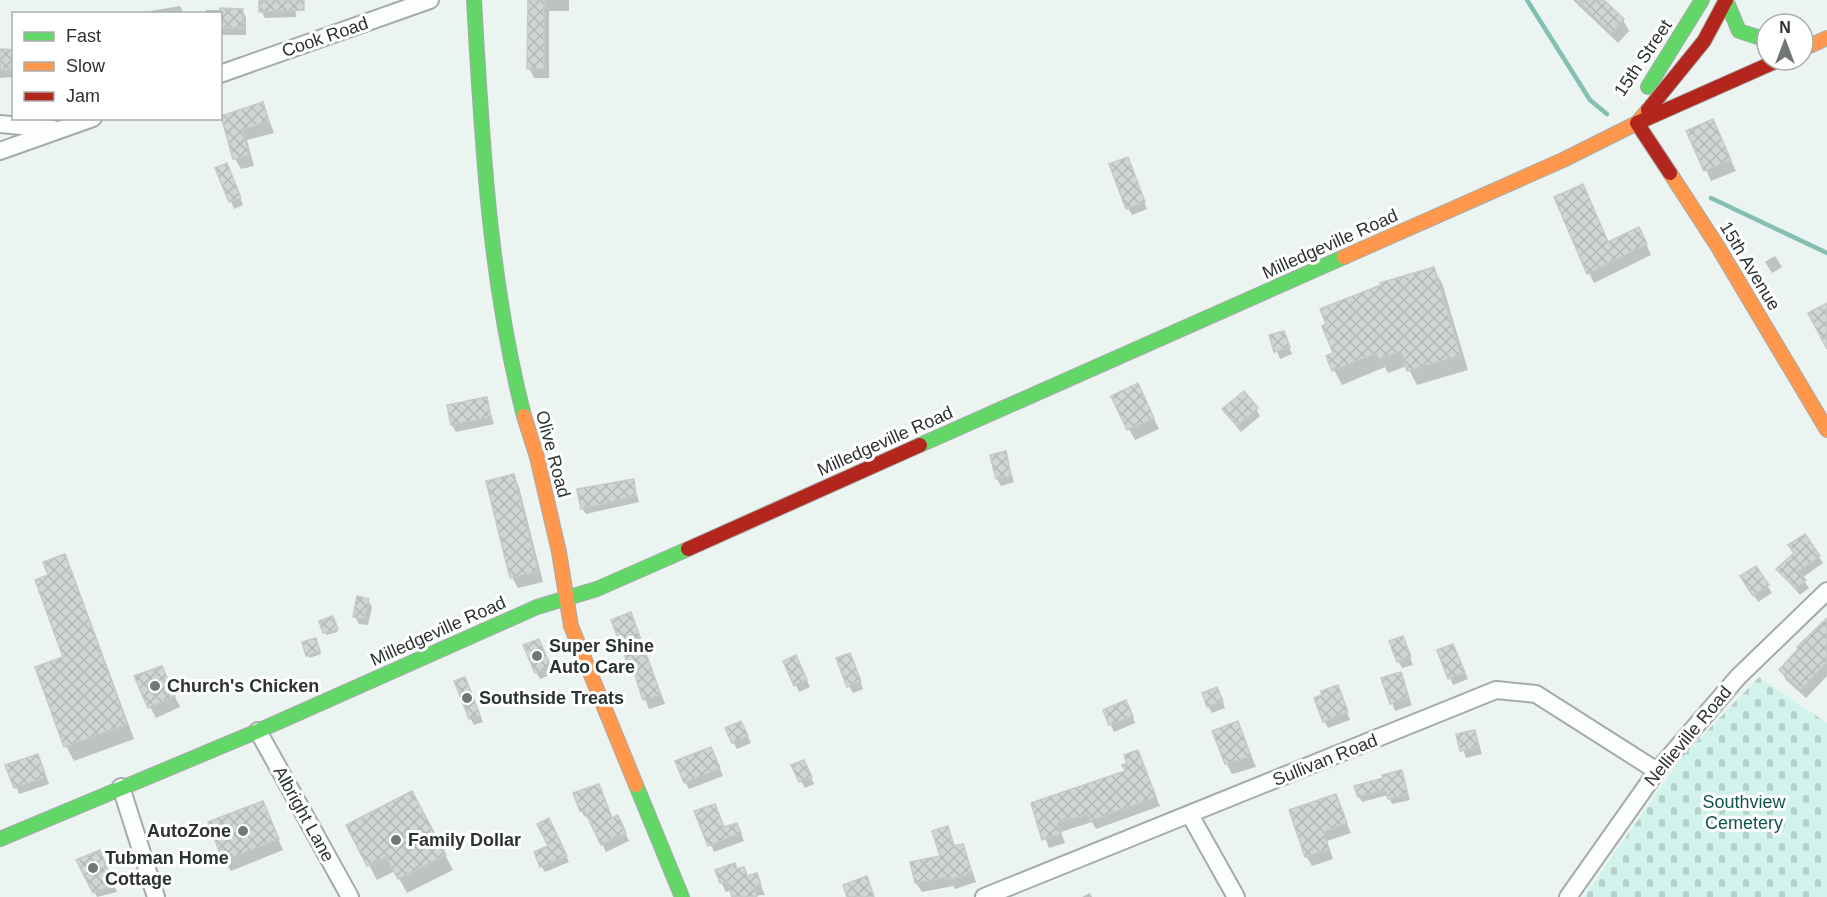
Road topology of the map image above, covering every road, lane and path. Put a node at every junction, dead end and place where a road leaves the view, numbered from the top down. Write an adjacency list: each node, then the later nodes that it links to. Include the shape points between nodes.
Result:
1 (430, 0): 7 (street, Cook Road)
2 (474, 0): 16 (main road, Olive Road, via 485,193 501,300 523,414 537,457)
3 (1702, 0): 12 (main road, 15th Street, via 1657,75)
4 (1726, 0): 5 (main road, via 1739,31); 9 (main road, 15th Street, via 1704,41)
5 (1755, 36)
6 (1755, 71): 9 (main road, Milledgeville Road)
7 (222, 73)
8 (88, 120): 11 (street)
9 (1637, 123): 12 (main road, Milledgeville Road); 14 (main road, 15th Avenue, via 1718,248)
10 (0, 124): 11 (street)
11 (60, 130): 13 (street)
12 (1612, 135): 16 (main road, Milledgeville Road, via 1542,170 597,589)
13 (0, 151)
14 (1827, 430)
15 (1827, 591): 18 (street, Nellieville Road, via 1738,676)
16 (568, 598): 17 (main road, Milledgeville Road, via 537,607); 24 (main road, Olive Road, via 572,626)
17 (258, 731): 19 (main road, Milledgeville Road); 23 (street, Albright Lane)
18 (1657, 771): 20 (street, Sullivan Road, via 1536,694 1496,690); 27 (street, Nellieville Road)
19 (121, 787): 21 (main road, Milledgeville Road); 22 (street)
20 (1190, 815): 25 (street, Sullivan Road); 26 (street)
21 (0, 839)
22 (156, 897)
23 (351, 897)
24 (682, 897)
25 (984, 897)
26 (1236, 897)
27 (1568, 897)

